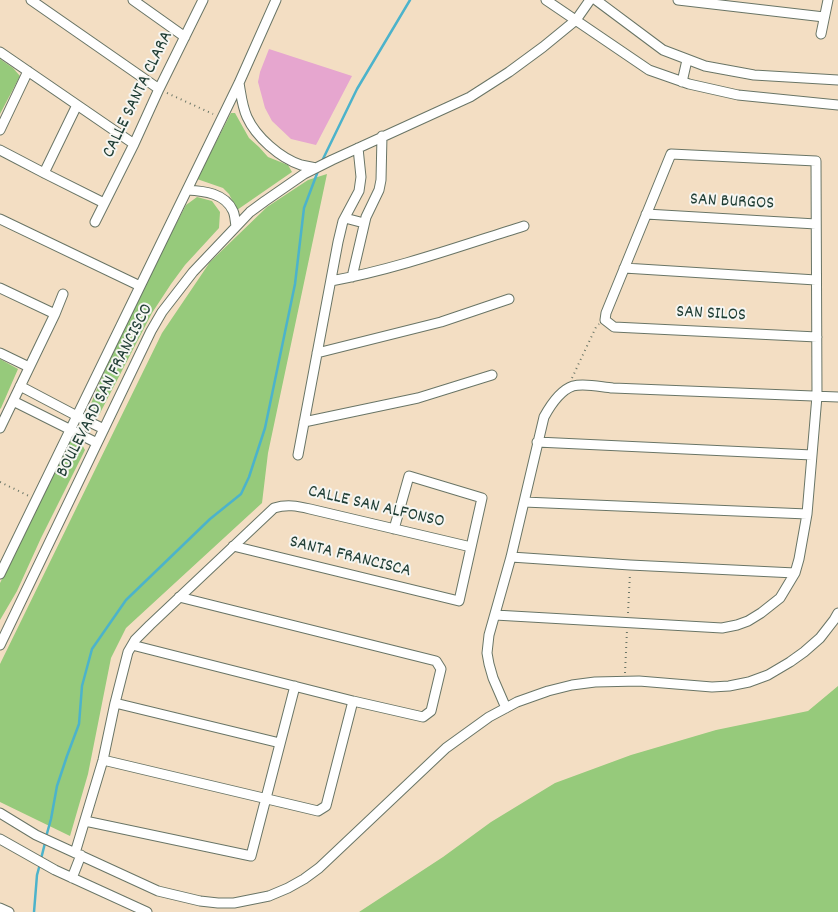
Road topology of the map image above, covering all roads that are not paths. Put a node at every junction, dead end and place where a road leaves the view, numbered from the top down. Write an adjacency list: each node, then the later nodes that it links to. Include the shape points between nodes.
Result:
1 (31, 0): 20 (street)
2 (133, 0): 13 (street)
3 (203, 0): 13 (street, CALLE SANTA CLARA)
4 (276, 0): 19 (street, BOULEVARD SAN FRANCISCO)
5 (546, 0): 11 (street)
6 (590, 0): 11 (street, BOULEVARD SAN FRANCISCO)
7 (596, 0): 15 (street, via 663,50)
8 (678, 0): 10 (street)
9 (828, 0): 10 (street)
10 (824, 17): 12 (street)
11 (576, 20): 18 (street, via 649,70); 24 (street, BOULEVARD SAN FRANCISCO, via 509,72 470,97)
12 (821, 34)
13 (185, 37): 20 (street, CALLE SANTA CLARA)
14 (0, 52): 16 (street)
15 (687, 60): 17 (street, via 754,75); 18 (street)
16 (28, 71): 21 (street); 23 (street)
17 (838, 80)
18 (682, 82): 22 (street, via 738,95)
19 (239, 83): 28 (street, via 247,117 258,134 284,156); 30 (street, BOULEVARD SAN FRANCISCO)
20 (159, 89): 25 (street, CALLE SANTA CLARA)
21 (77, 105): 25 (street); 29 (street)
22 (838, 105)
23 (0, 130)
24 (382, 136): 26 (street, BOULEVARD SAN FRANCISCO); 36 (street, via 379,190)
25 (134, 144): 31 (street, CALLE SANTA CLARA)
26 (358, 148): 28 (street, BOULEVARD SAN FRANCISCO); 33 (street, via 359,191)
27 (0, 150): 29 (street)
28 (316, 168): 38 (street, BOULEVARD SAN FRANCISCO, via 258,206)
29 (44, 173): 31 (street)
30 (187, 190): 38 (street, via 210,192 227,202); 44 (street, BOULEVARD SAN FRANCISCO)
31 (104, 203): 35 (street, CALLE SANTA CLARA)
32 (646, 214): 37 (street, SAN BURGOS); 37 (street, via 671,154 816,162); 40 (street)
33 (345, 218): 36 (street); 43 (street)
34 (0, 219): 44 (street)
35 (96, 222)
36 (364, 223): 41 (street)
37 (816, 224): 42 (street)
38 (236, 226): 61 (street, BOULEVARD SAN FRANCISCO, via 193,272 162,312)
39 (524, 226): 41 (street, via 403,265)
40 (624, 268): 42 (street); 49 (street, SAN SILOS, via 606,313 605,320 614,327)
41 (352, 277): 43 (street)
42 (816, 280): 49 (street)
43 (331, 281): 51 (street)
44 (140, 286): 58 (street, BOULEVARD SAN FRANCISCO)
45 (0, 288): 48 (street)
46 (63, 294): 48 (street)
47 (509, 299): 51 (street, via 441,322)
48 (55, 314): 52 (street)
49 (817, 337): 55 (street)
50 (0, 353): 52 (street)
51 (317, 353): 60 (street)
52 (29, 367): 54 (street)
53 (492, 375): 60 (street, via 418,398)
54 (20, 386): 57 (street); 58 (street)
55 (817, 396): 56 (street); 63 (street, via 573,386 552,403); 66 (street)
56 (838, 397)
57 (13, 401): 59 (street); 62 (street)
58 (77, 416): 61 (street); 62 (street, BOULEVARD SAN FRANCISCO)
59 (1, 422)
60 (304, 422): 65 (street)
61 (104, 429): 64 (street, BOULEVARD SAN FRANCISCO)
62 (70, 430): 64 (street); 74 (street, BOULEVARD SAN FRANCISCO)
63 (537, 442): 66 (street); 67 (street)
64 (97, 443): 78 (street, BOULEVARD SAN FRANCISCO)
65 (298, 455)
66 (812, 456): 68 (street)
67 (524, 502): 68 (street); 72 (street)
68 (807, 514): 73 (street)
69 (394, 529): 70 (street, CALLE SAN ALFONSO, via 282,505 274,508); 71 (street, CALLE SAN ALFONSO); 71 (street, via 409,476 482,498)
70 (233, 546): 71 (street, SANTA FRANCISCA, via 459,602); 75 (street)
71 (471, 547)
72 (510, 557): 73 (street); 77 (street)
73 (795, 573): 77 (street, via 780,598 748,621 722,628)
74 (0, 574)
75 (179, 597): 79 (street); 81 (street, via 436,661 441,669 431,711 423,717)
76 (838, 613): 83 (street, via 820,638 804,652 749,682 712,687 639,681 595,682 548,691)
77 (495, 615): 83 (street, via 489,635 488,664)
78 (1, 639)
79 (132, 645): 80 (street); 82 (street)
80 (295, 686): 81 (street); 84 (street)
81 (353, 701): 86 (street, via 326,806 318,812)
82 (115, 703): 84 (street); 85 (street)
83 (506, 708): 90 (street, via 446,748 319,868 269,896 234,902 200,901 158,891)
84 (280, 743): 86 (street)
85 (104, 760): 86 (street); 88 (street)
86 (266, 800): 88 (street, via 251,856)
87 (0, 814): 90 (street)
88 (86, 821): 90 (street)
89 (0, 840): 91 (street)
90 (78, 854): 91 (street)
91 (72, 878): 94 (street)
92 (0, 908): 93 (street)
93 (9, 912)
94 (147, 912)

